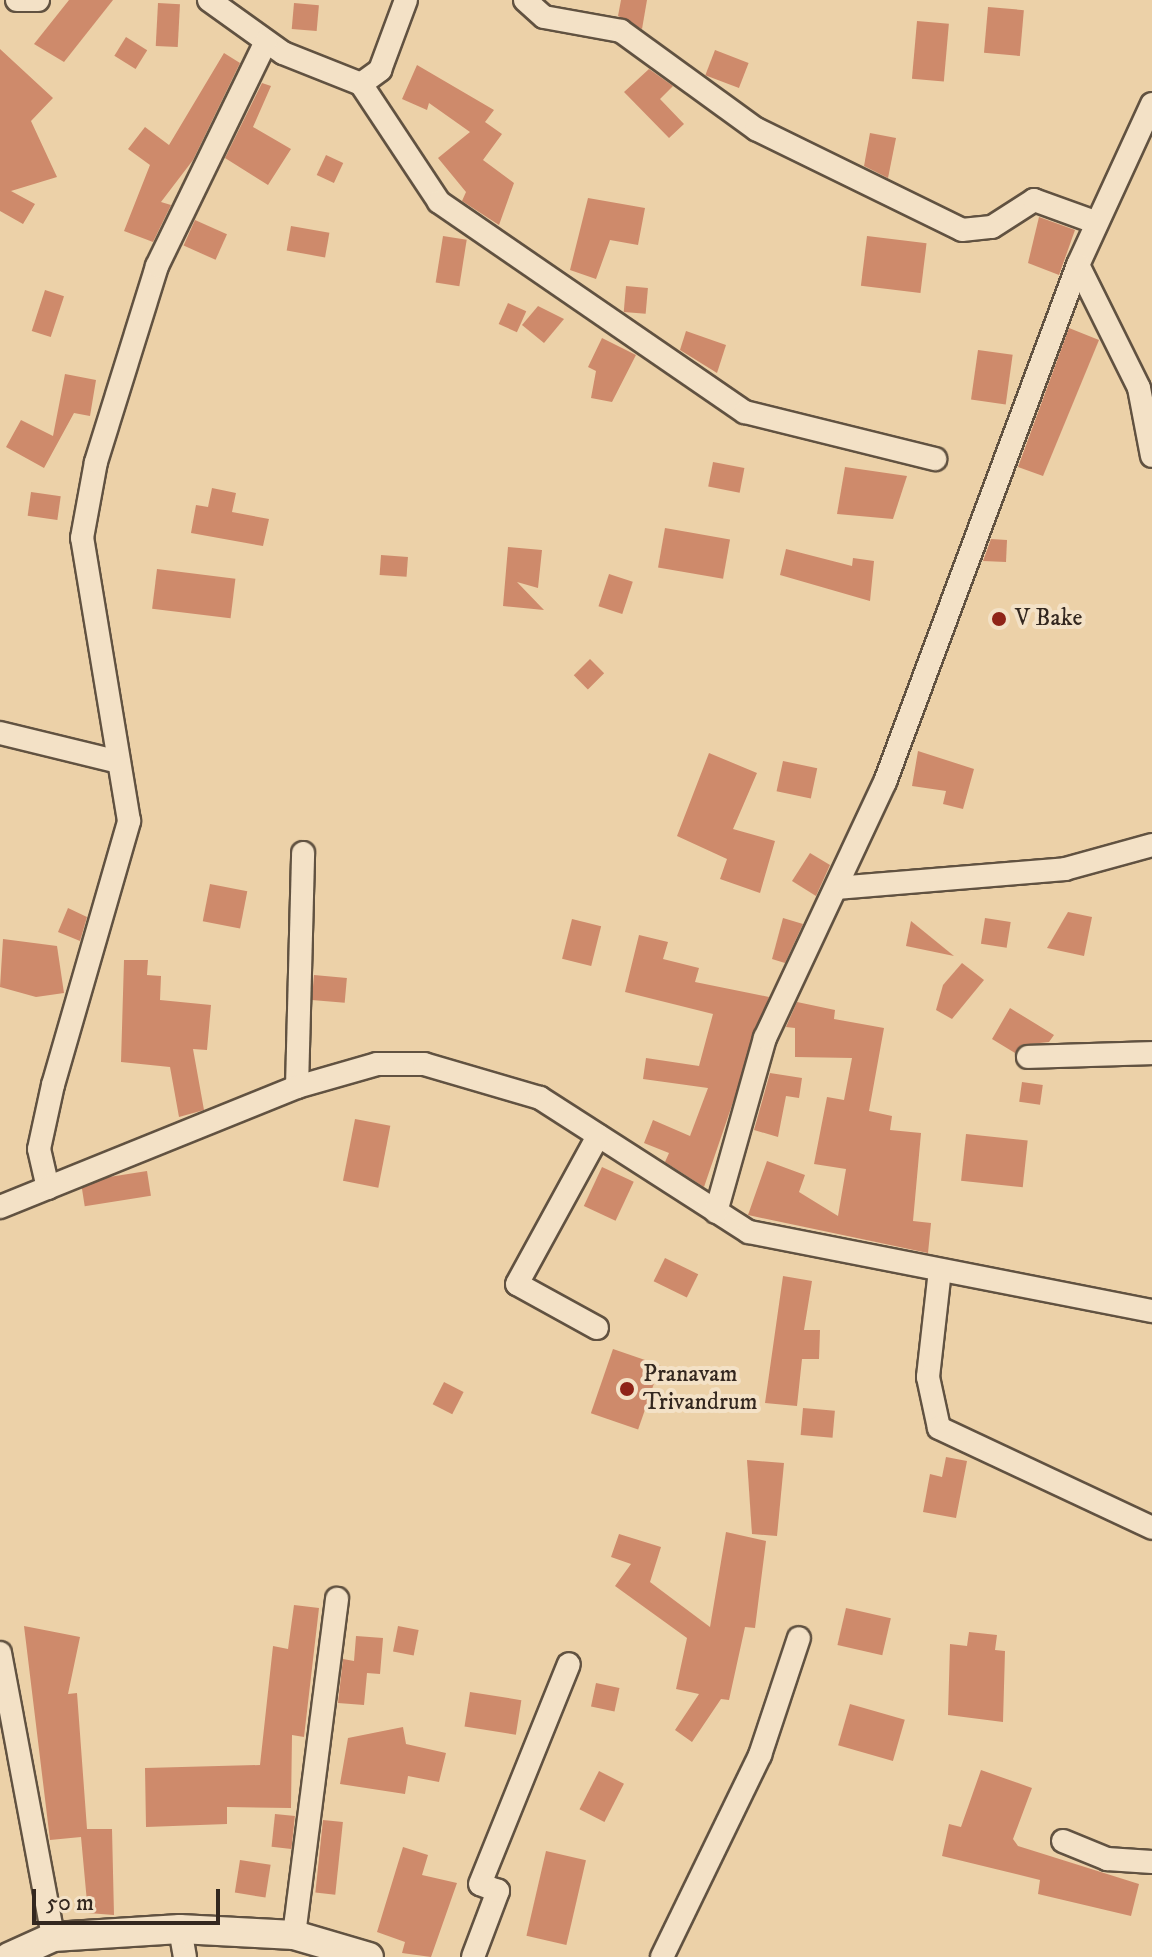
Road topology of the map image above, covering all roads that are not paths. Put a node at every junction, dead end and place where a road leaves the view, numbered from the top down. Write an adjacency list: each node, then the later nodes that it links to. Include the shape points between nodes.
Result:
1 (17, 0): 2 (street)
2 (38, 0)
3 (209, 0): 6 (street)
4 (406, 0): 7 (street, via 380,70)
5 (525, 0): 9 (street, via 544,17 621,31 756,129 962,230 992,227 1034,200)
6 (266, 42): 7 (street); 14 (street, via 157,266 96,462 82,538)
7 (361, 84): 12 (street, via 439,202 745,412)
8 (1152, 104): 9 (street)
9 (1092, 221): 10 (street)
10 (1078, 265): 11 (street, via 1139,388); 17 (street, via 885,782)
11 (1152, 456)
12 (935, 459)
13 (0, 733): 14 (street)
14 (119, 762): 22 (street, via 129,821 50,1098 39,1149)
15 (1152, 845): 17 (street, via 1065,869)
16 (303, 853): 20 (street)
17 (836, 888): 24 (street, via 765,1038)
18 (1152, 1053): 19 (street)
19 (1028, 1057)
20 (297, 1087): 21 (street, via 377,1064 451,1068 513,1084); 22 (street)
21 (598, 1136): 24 (street); 27 (street, via 517,1284)
22 (48, 1188): 23 (street)
23 (0, 1207)
24 (716, 1212): 25 (street, via 761,1236)
25 (940, 1270): 26 (street); 28 (street, via 928,1377 939,1428)
26 (1152, 1311)
27 (597, 1328)
28 (1152, 1528)
29 (337, 1599): 36 (street)
30 (799, 1638): 42 (street, via 760,1755)
31 (0, 1653): 37 (street)
32 (569, 1664): 41 (street, via 480,1884 498,1891)
33 (1063, 1841): 34 (street, via 1107,1859)
34 (1152, 1862)
35 (180, 1929): 36 (street); 37 (street); 40 (street)
36 (294, 1935): 38 (street)
37 (53, 1937): 39 (street)
38 (353, 1954)
39 (9, 1957)
40 (185, 1957)
41 (473, 1957)
42 (662, 1957)

